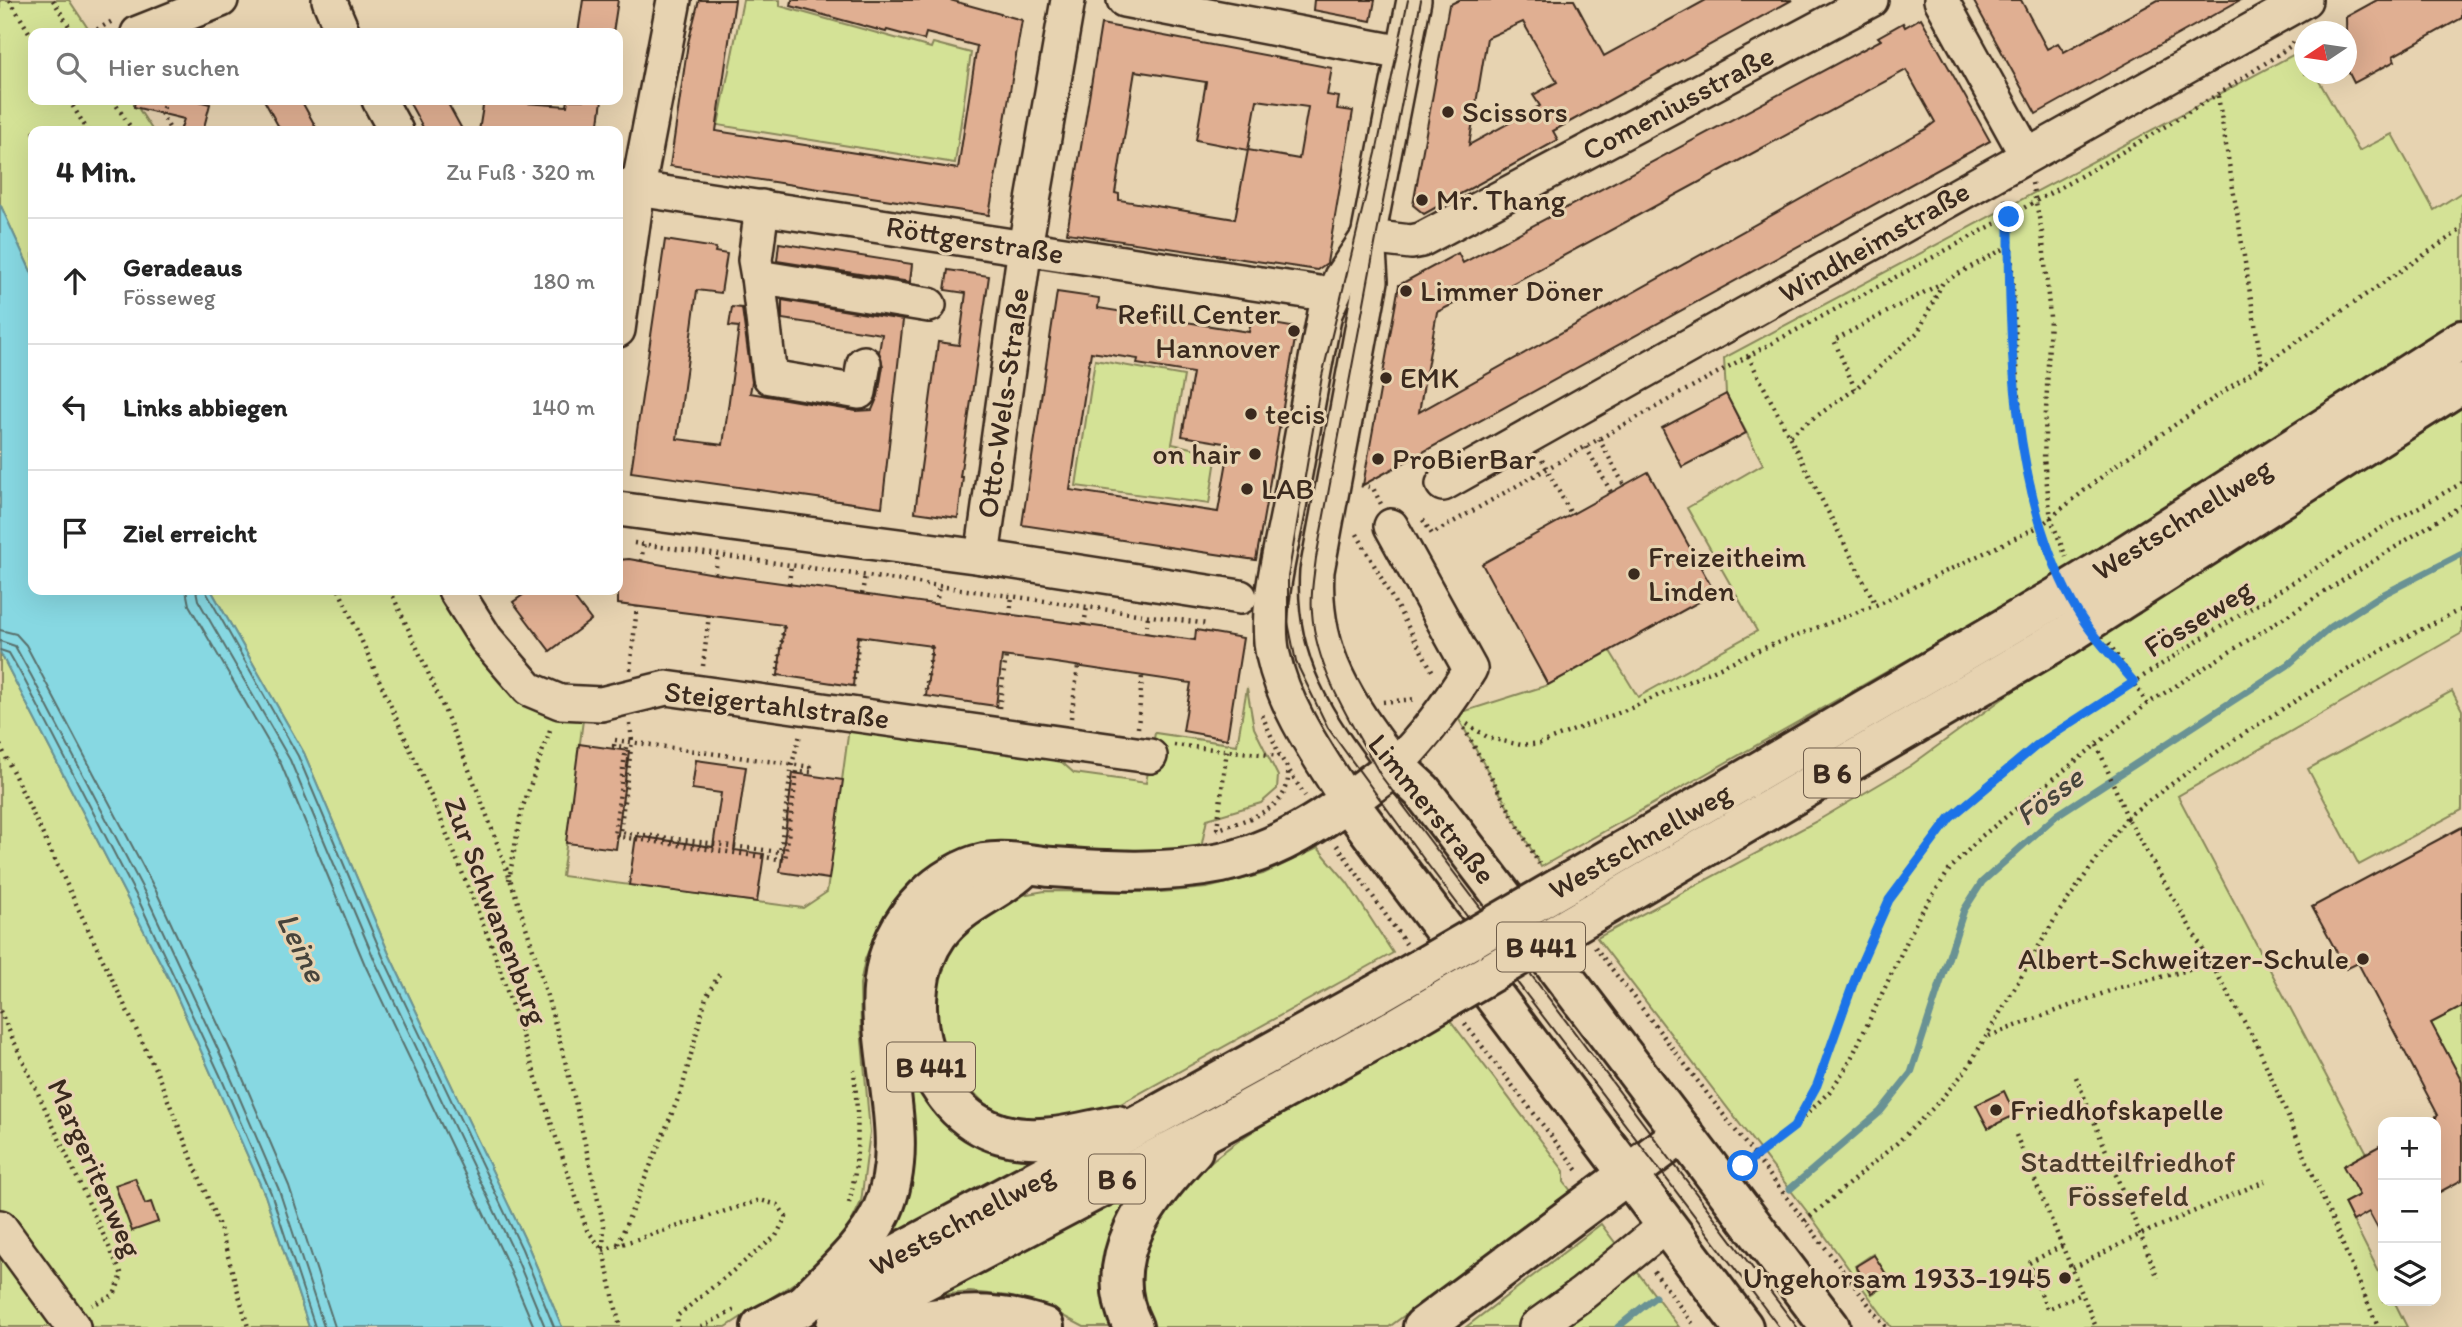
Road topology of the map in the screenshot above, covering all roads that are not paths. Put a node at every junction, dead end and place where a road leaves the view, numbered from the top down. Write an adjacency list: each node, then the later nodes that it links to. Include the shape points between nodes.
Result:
1 (221, 0): 10 (street)
2 (330, 0): 11 (street)
3 (674, 0): 16 (street)
4 (1068, 0): 19 (street, Otto-Wels-Straße)
5 (1124, 0): 12 (street)
6 (1414, 0): 12 (street, Limmerstraße)
7 (1871, 0): 18 (street, Comeniusstraße, via 1421,240)
8 (1941, 0): 15 (street)
9 (2305, 0): 15 (street, Windheimstraße)
10 (151, 28)
11 (340, 28)
12 (1403, 53): 18 (street, Limmerstraße)
13 (382, 105): 14 (street)
14 (393, 126)
15 (2013, 162): 27 (street, Windheimstraße)
16 (628, 187): 17 (street, Röttgerstraße); 20 (street)
17 (762, 207): 19 (street, Röttgerstraße); 21 (street, via 755,260)
18 (1368, 237): 22 (street, Limmerstraße); 35 (street, Limmerstraße, via 1371,281 1319,559 1317,620 1336,678 1354,713)
19 (1025, 247): 22 (street, Röttgerstraße); 30 (street, Otto-Wels-Straße)
20 (623, 258)
21 (758, 277): 23 (street); 25 (street, via 770,377 859,392)
22 (1332, 295): 36 (street, Limmerstraße, via 1276,572 1272,627 1273,654 1283,689)
23 (929, 305)
24 (2462, 340): 31 (main road, Westschnellweg / B 6)
25 (864, 363)
26 (2462, 383): 31 (main road, Westschnellweg / B 6)
27 (1443, 484)
28 (623, 510): 30 (street)
29 (1405, 519): 35 (street, via 1470,669 1450,702)
30 (982, 557): 33 (street)
31 (2121, 579): 38 (main road, Westschnellweg / B 6, bridge, via 2052,585 1557,874 1375,995); 39 (main road, Westschnellweg / B 6, bridge, via 2082,635 1594,926)
32 (458, 595): 34 (street, Steigertahlstraße, via 486,639 529,689 560,702 601,704 666,688)
33 (1240, 597)
34 (1142, 754)
35 (1395, 766): 36 (main road); 40 (main road, Limmerstraße / B 441, via 1430,801)
36 (1349, 802): 37 (main road, via 1257,853 1222,863 1118,870); 41 (main road, Limmerstraße)
37 (1026, 865): 38 (main road, B 441, via 958,912 938,934 921,968 918,1022 926,1056 940,1085 979,1124 1000,1134 1030,1139); 44 (main road, via 1008,860 981,863 943,881 904,922 883,982 895,1150 891,1182 882,1212 864,1238)
38 (1150, 1119): 44 (main road, Westschnellweg / B 6)
39 (1214, 1128): 47 (main road, Westschnellweg / B 6); 50 (main road, via 1153,1193 1132,1228 1122,1271)
40 (1683, 1133): 41 (main road); 54 (main road, Limmerstraße / B 441)
41 (1627, 1175): 43 (main road, Limmerstraße); 51 (main road)
42 (0, 1227): 46 (street)
43 (1651, 1237): 52 (street); 53 (main road, Limmerstraße)
44 (800, 1307): 45 (main road, Westschnellweg / B 6)
45 (750, 1318)
46 (70, 1322)
47 (836, 1327)
48 (889, 1327): 49 (main road, via 967,1312 1007,1316)
49 (1044, 1327)
50 (1133, 1327)
51 (1423, 1327)
52 (1536, 1327)
53 (1743, 1327)
54 (1830, 1327)

